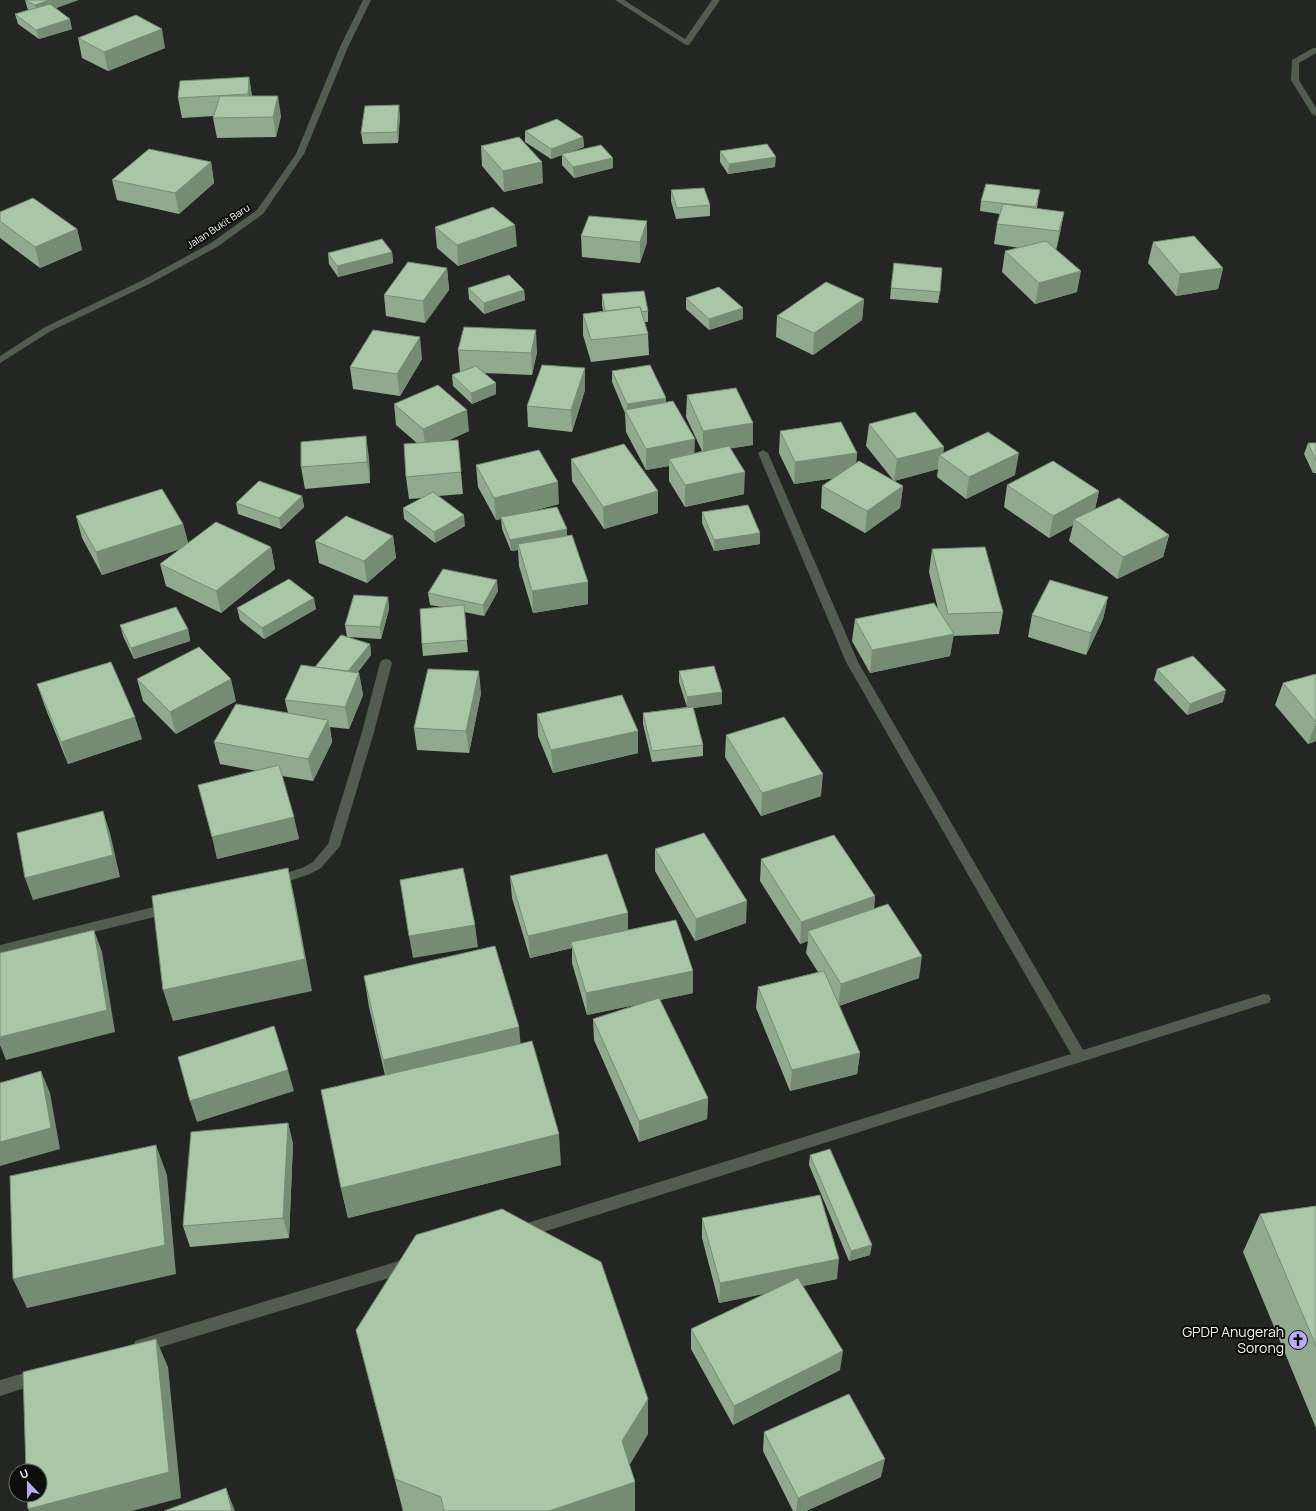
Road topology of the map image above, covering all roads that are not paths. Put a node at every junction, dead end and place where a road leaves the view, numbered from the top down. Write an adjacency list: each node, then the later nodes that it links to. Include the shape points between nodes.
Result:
1 (367, 0): 6 (street, Jalan Bukit Baru, via 344,47 300,154 260,212 214,245 146,282 48,329)
2 (619, 0): 3 (street, via 686,43)
3 (716, 0)
4 (1316, 50): 5 (street, via 1295,62 1295,80)
5 (1316, 114)
6 (0, 360)
7 (763, 454): 13 (street, via 852,662)
8 (386, 663): 9 (street, via 334,846 317,865 306,871)
9 (266, 883)
10 (181, 905): 11 (street)
11 (0, 950)
12 (1264, 999): 13 (street)
13 (1080, 1057): 14 (street)
14 (510, 1235)
15 (419, 1263): 16 (street)
16 (130, 1349)
17 (53, 1372): 18 (street)
18 (0, 1388)

